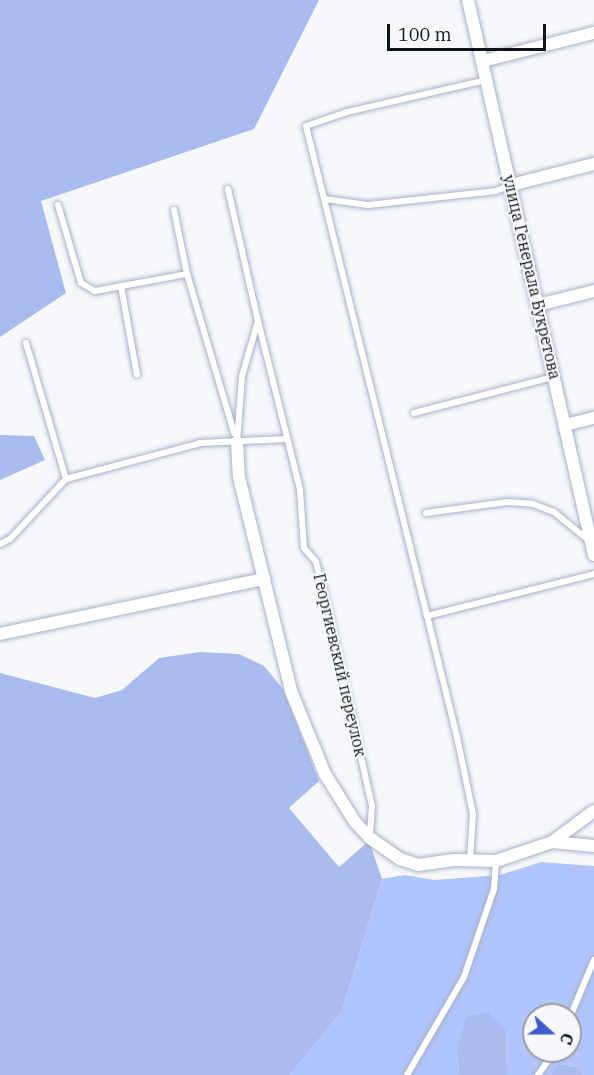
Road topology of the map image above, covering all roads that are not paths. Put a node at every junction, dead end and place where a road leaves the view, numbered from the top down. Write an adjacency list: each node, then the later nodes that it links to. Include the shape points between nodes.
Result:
1 (468, 0): 3 (street, улица Генерала Букретова)
2 (594, 33): 3 (street)
3 (483, 61): 4 (street, улица Генерала Букретова)
4 (487, 80): 6 (street, улица Генерала Букретова); 8 (lane, via 347,112 306,126)
5 (594, 164): 6 (street)
6 (511, 185): 8 (lane, via 496,191 368,205); 14 (street, улица Генерала Букретова)
7 (228, 189): 15 (lane, Георгиевский переулок)
8 (325, 199): 30 (lane)
9 (58, 205): 12 (lane, via 81,283 95,291)
10 (174, 210): 11 (lane)
11 (187, 274): 12 (lane); 23 (lane)
12 (121, 286): 17 (lane)
13 (594, 291): 14 (street)
14 (538, 305): 18 (street, улица Генерала Букретова)
15 (258, 321): 22 (lane, Георгиевский переулок); 23 (lane, via 242,376)
16 (26, 343): 24 (lane)
17 (137, 375)
18 (554, 377): 19 (lane); 21 (street, улица Генерала Букретова)
19 (414, 413)
20 (594, 418): 21 (street)
21 (565, 425): 27 (street, улица Генерала Букретова)
22 (287, 439): 23 (lane); 33 (lane, Георгиевский переулок, via 300,490 303,540 316,562 324,592 372,806)
23 (237, 442): 24 (lane, via 200,443); 29 (street, via 237,468)
24 (66, 479): 26 (lane, via 10,539)
25 (426, 513): 27 (lane, via 507,502 533,504 554,512 584,534)
26 (0, 544)
27 (594, 551)
28 (594, 574): 30 (lane)
29 (264, 579): 31 (street); 33 (street, via 291,691 325,774)
30 (427, 616): 36 (lane, via 473,814)
31 (0, 634)
32 (594, 811): 34 (street)
33 (370, 838): 36 (street, via 400,859 418,865)
34 (552, 842): 35 (street); 37 (street)
35 (594, 846)
36 (470, 860): 37 (street)
37 (496, 861): 40 (lane, via 494,888 464,977)
38 (594, 960): 39 (lane)
39 (576, 1003)
40 (407, 1075)

